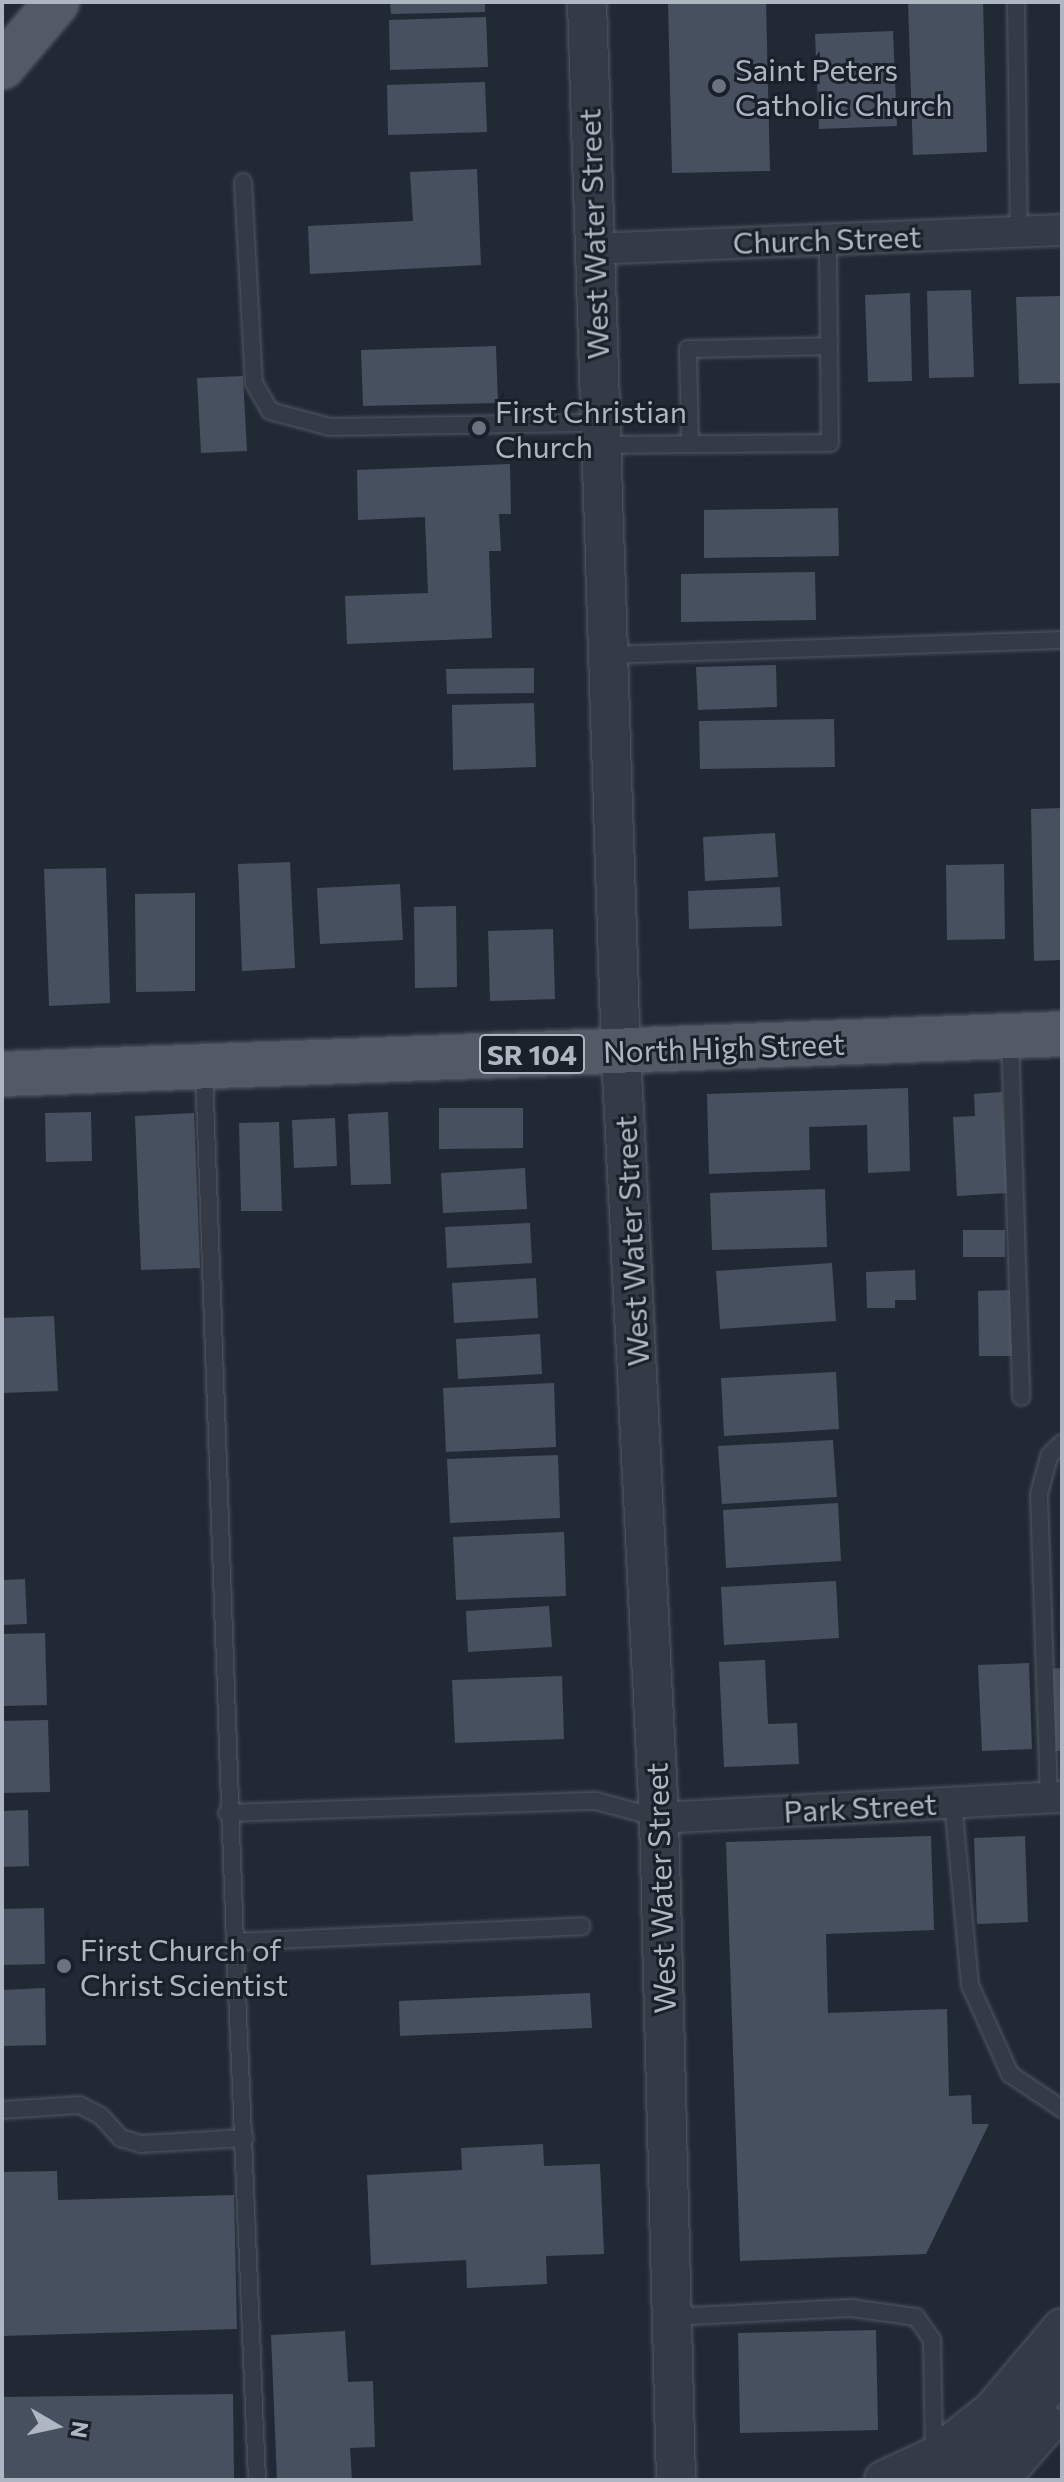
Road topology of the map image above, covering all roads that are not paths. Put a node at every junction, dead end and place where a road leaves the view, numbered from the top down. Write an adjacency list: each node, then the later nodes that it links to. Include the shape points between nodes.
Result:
1 (57, 2): 4 (main road)
2 (587, 2): 9 (street, West Water Street)
3 (1016, 2): 7 (lane)
4 (2, 67)
5 (243, 182): 11 (lane, via 254,383 270,411 330,427)
6 (1062, 230): 7 (street, Church Street)
7 (1019, 232): 8 (street, Church Street)
8 (828, 239): 9 (street, Church Street); 10 (lane)
9 (592, 249): 11 (street, West Water Street)
10 (829, 346): 12 (lane, via 688,349); 12 (lane, via 830,443)
11 (599, 434): 12 (lane); 14 (street, West Water Street)
12 (690, 444)
13 (1062, 640): 14 (lane)
14 (608, 655): 17 (street, West Water Street)
15 (1062, 1034): 16 (main road, North High Street / SR 104)
16 (1010, 1036): 17 (main road, North High Street / SR 104); 20 (lane)
17 (621, 1052): 18 (main road, North High Street / SR 104); 25 (street, West Water Street)
18 (204, 1066): 19 (main road, North High Street / SR 104); 24 (lane)
19 (2, 1074)
20 (1021, 1397)
21 (1062, 1443): 22 (lane, via 1049,1456 1039,1494)
22 (1056, 1797): 23 (street, Park Street)
23 (953, 1802): 25 (street, Park Street); 28 (lane, via 970,1985 1010,2074)
24 (227, 1813): 25 (lane, via 596,1801); 27 (lane)
25 (659, 1818): 31 (street, West Water Street)
26 (582, 1926): 27 (lane)
27 (235, 1942): 30 (lane)
28 (1062, 2109)
29 (2, 2110): 30 (lane, via 80,2105 101,2116 121,2138 141,2144)
30 (245, 2138): 36 (lane)
31 (672, 2317): 35 (lane, via 851,2308 916,2317 932,2340); 37 (street, West Water Street)
32 (1062, 2328): 35 (street)
33 (1062, 2370): 35 (street, via 1013,2430)
34 (1062, 2406): 39 (street)
35 (943, 2469): 38 (street)
36 (257, 2480)
37 (676, 2480)
38 (884, 2480)
39 (999, 2480)

